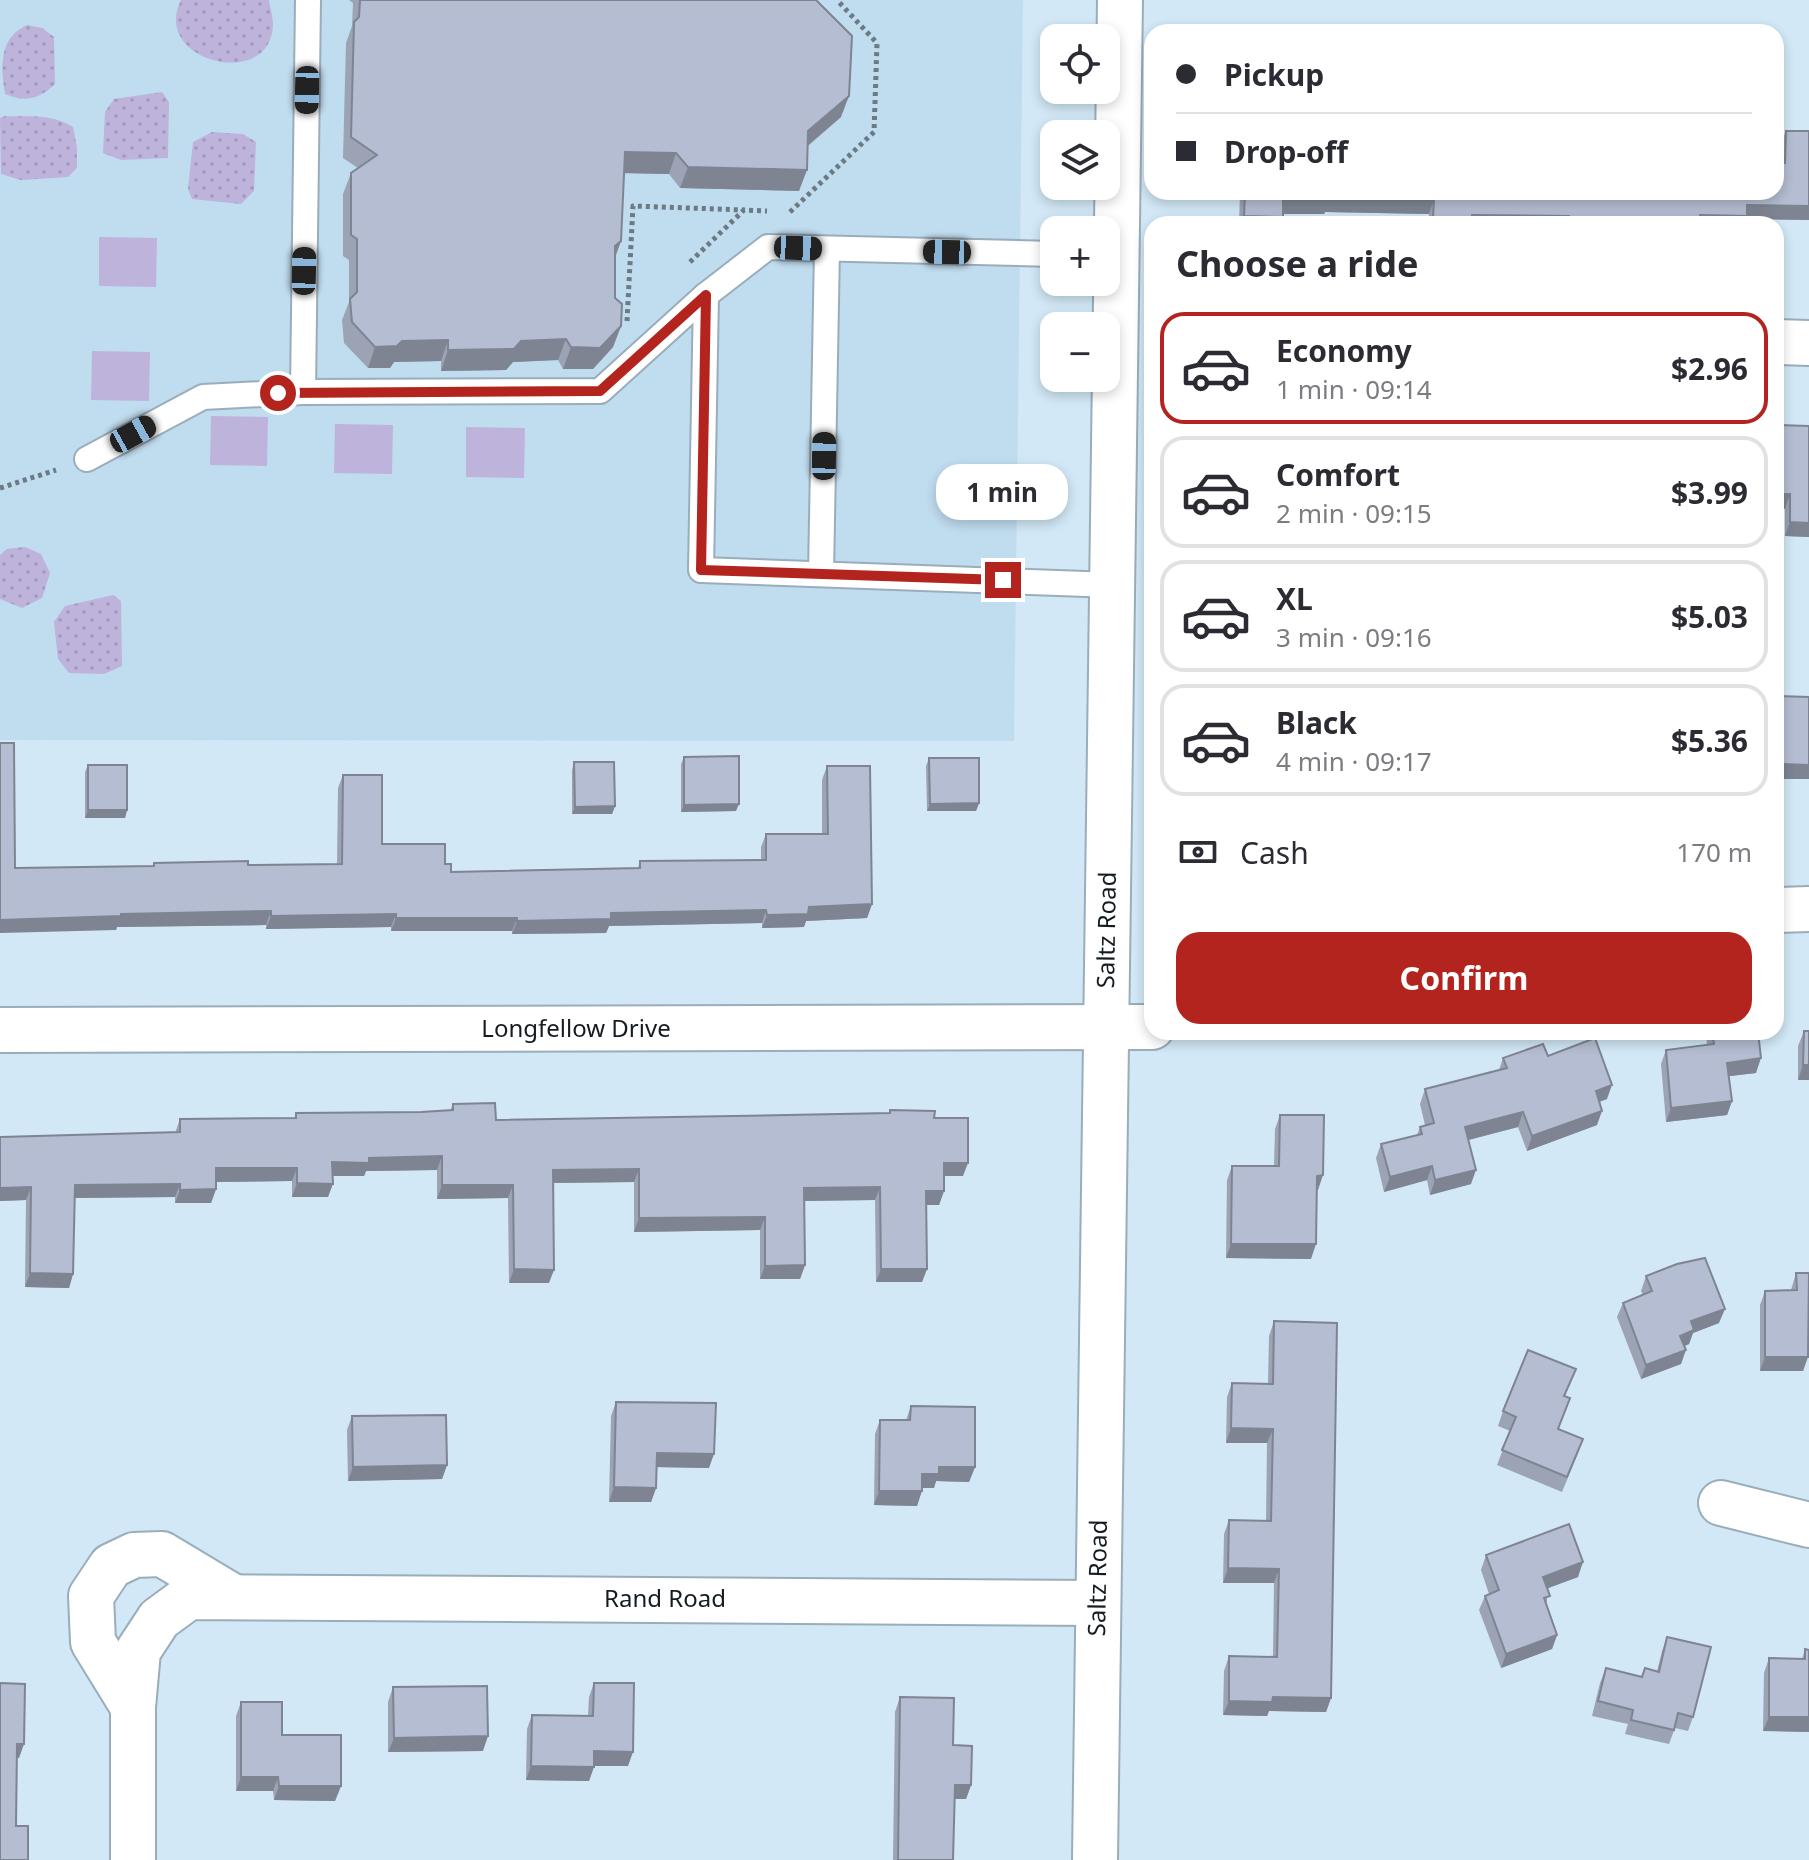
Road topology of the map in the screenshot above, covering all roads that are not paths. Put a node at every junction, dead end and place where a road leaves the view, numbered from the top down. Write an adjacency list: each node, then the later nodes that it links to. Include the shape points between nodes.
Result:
1 (308, 0): 11 (lane)
2 (1120, 0): 3 (street, Saltz Road)
3 (1112, 216)
4 (827, 249): 5 (lane); 7 (lane, via 768,247); 13 (lane)
5 (1040, 254)
6 (1120, 287): 8 (street, Saltz Road)
7 (706, 295): 11 (lane, via 600,391); 13 (lane, via 701,570)
8 (1134, 336): 14 (street, Saltz Road)
9 (1784, 342): 10 (street)
10 (1809, 343)
11 (303, 392): 12 (lane, via 203,397)
12 (87, 459)
13 (821, 574): 14 (lane)
14 (1113, 585): 17 (street, Saltz Road)
15 (1809, 909): 16 (street)
16 (1784, 910)
17 (1106, 1027): 18 (street, Longfellow Drive); 19 (street, Longfellow Drive); 23 (street, Saltz Road)
18 (1144, 1027)
19 (0, 1030)
20 (1721, 1503): 21 (street)
21 (1809, 1525)
22 (232, 1596): 23 (street, Rand Road); 24 (street, Rand Road, via 189,1597 159,1619 138,1651); 24 (street, via 162,1554 134,1555 111,1566 91,1596 93,1642)
23 (1098, 1603): 26 (street, Saltz Road)
24 (133, 1707): 25 (street)
25 (133, 1860)
26 (1095, 1860)

